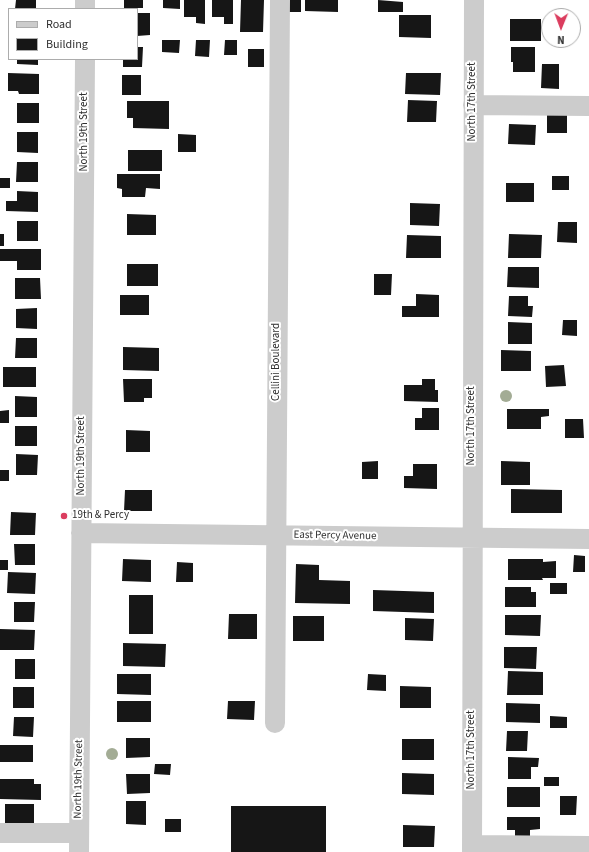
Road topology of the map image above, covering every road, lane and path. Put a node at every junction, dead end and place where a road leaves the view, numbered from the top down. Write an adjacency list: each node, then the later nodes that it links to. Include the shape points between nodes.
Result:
1 (280, 0): 7 (street, Cellini Boulevard)
2 (474, 0): 4 (street, North 17th Street)
3 (85, 60): 6 (street, North 19th Street)
4 (473, 105): 5 (street); 8 (street, North 17th Street)
5 (589, 106)
6 (81, 533): 7 (street, East Percy Avenue); 12 (street, North 19th Street)
7 (276, 535): 8 (street, East Percy Avenue); 10 (street, Cellini Boulevard)
8 (472, 537): 9 (street, East Percy Avenue); 14 (street, North 17th Street)
9 (589, 539)
10 (275, 723)
11 (0, 833): 12 (street)
12 (79, 843)
13 (589, 846): 14 (street)
14 (472, 849)

